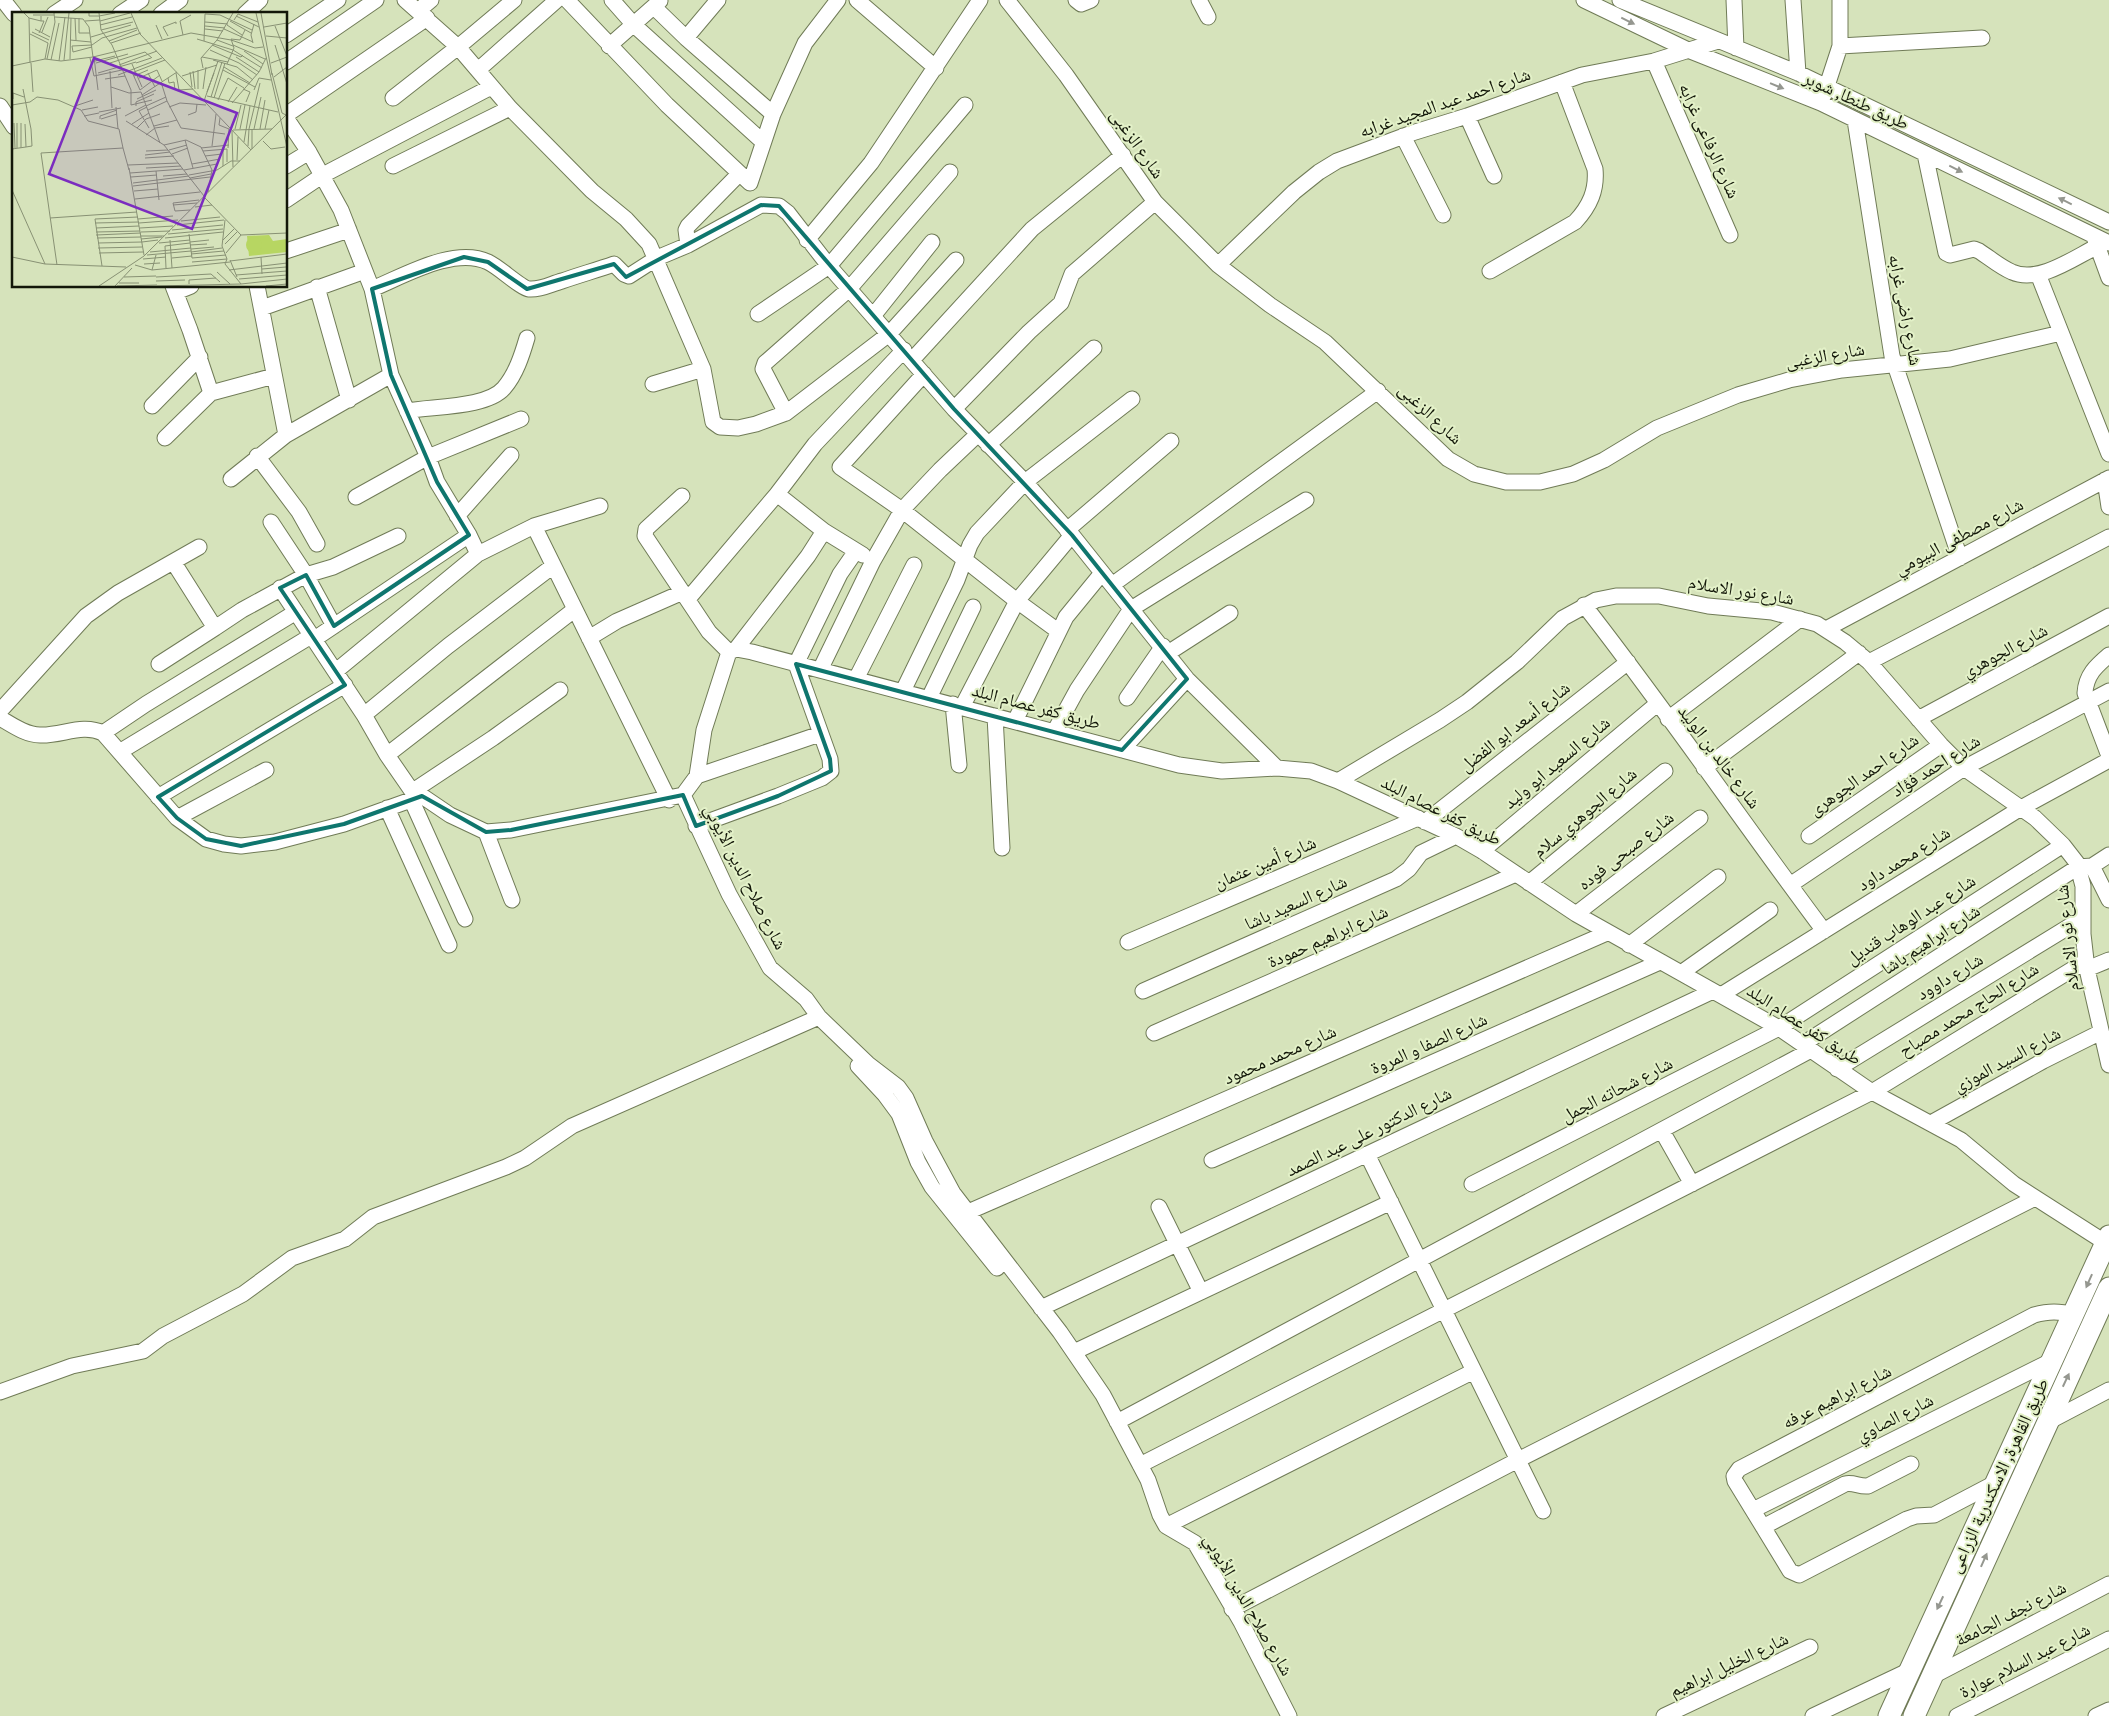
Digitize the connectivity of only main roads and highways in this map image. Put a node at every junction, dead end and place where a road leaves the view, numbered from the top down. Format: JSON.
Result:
{"nodes":[{"id":1,"x":2108,"y":1240,"type":"edge"},
{"id":2,"x":2109,"y":1288,"type":"edge"},
{"id":3,"x":1889,"y":1716,"type":"edge"},
{"id":4,"x":1914,"y":1716,"type":"edge"}],
"edges":[{"from":1,"to":3,"type":"highway","name":"طريق القاهرة, الاسكندرية الزراعى","one_way":true},
{"from":4,"to":2,"type":"highway","name":"طريق القاهرة, الاسكندرية الزراعى","one_way":true}]}
